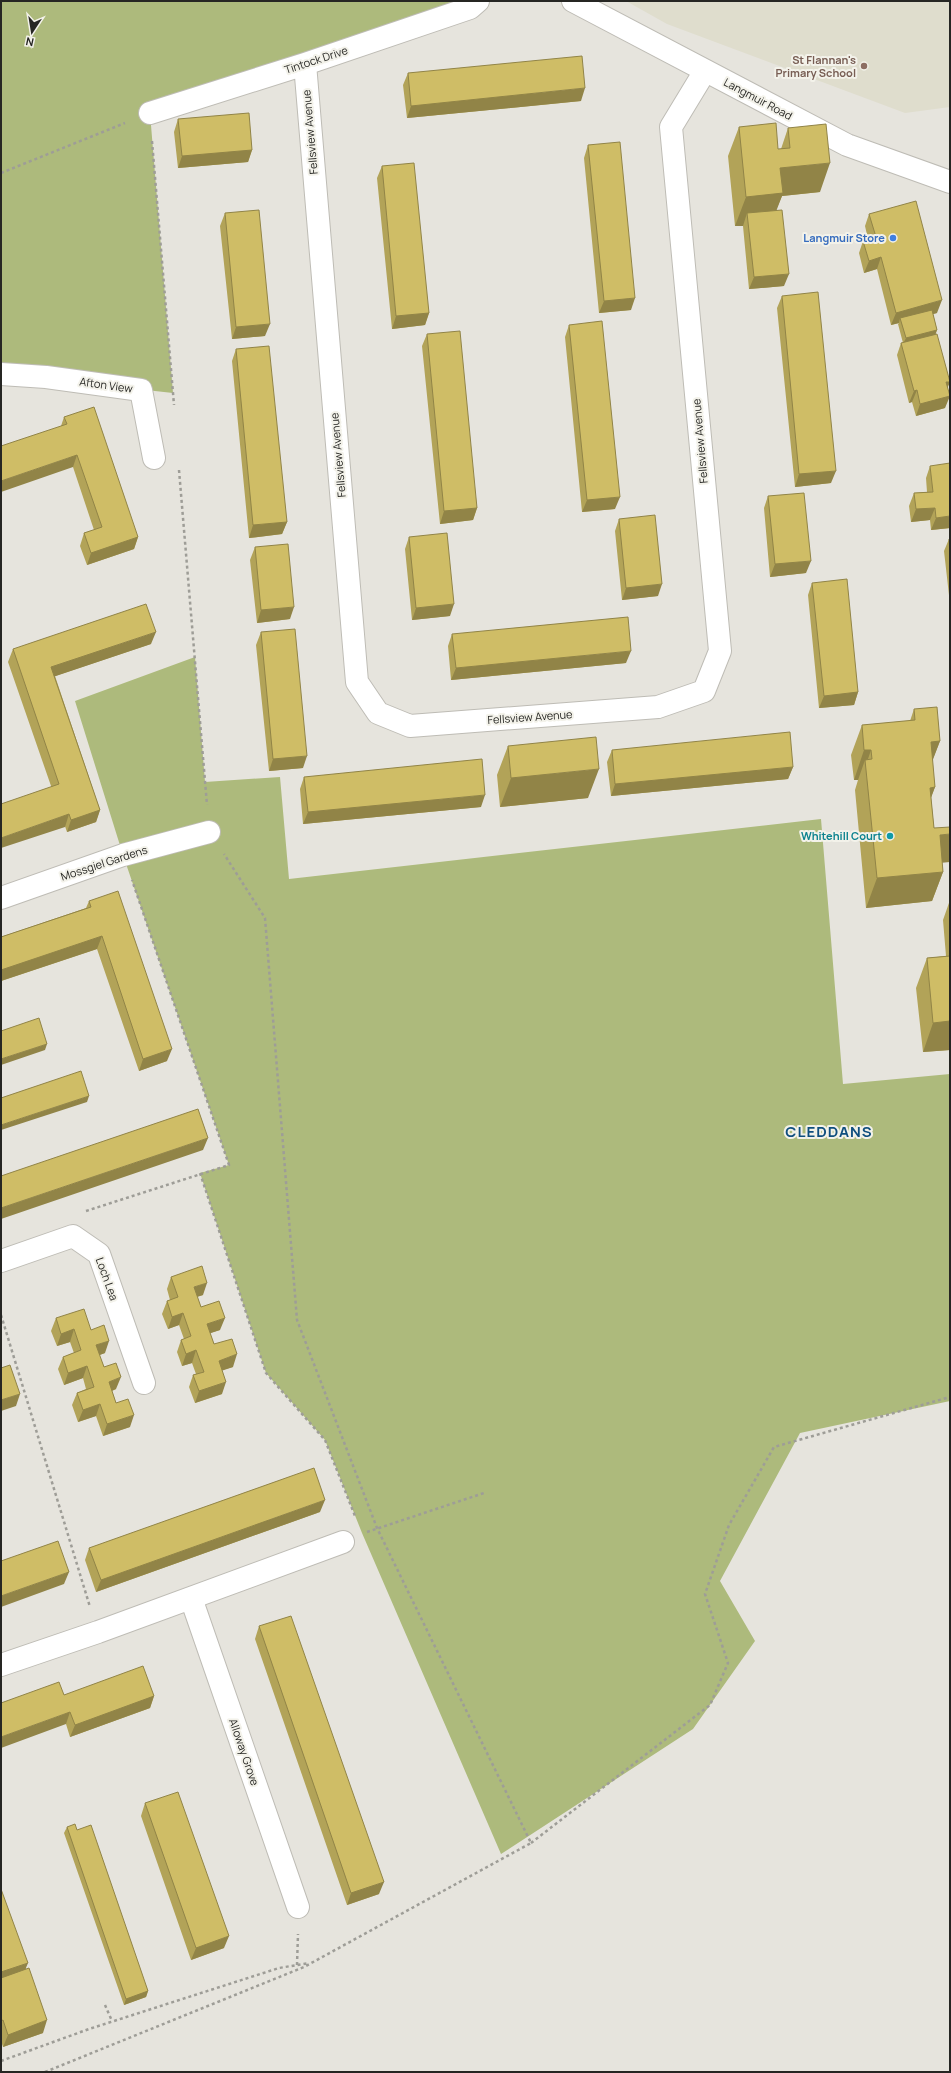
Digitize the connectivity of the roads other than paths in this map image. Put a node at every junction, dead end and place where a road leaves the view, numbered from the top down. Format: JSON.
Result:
{"nodes":[{"id":1,"x":478,"y":1,"type":"edge"},
{"id":2,"x":573,"y":1,"type":"edge"},
{"id":3,"x":305,"y":64,"type":"junction"},
{"id":4,"x":705,"y":71,"type":"junction"},
{"id":5,"x":150,"y":113,"type":"dead end"},
{"id":6,"x":950,"y":182,"type":"edge"},
{"id":7,"x":1,"y":374,"type":"edge"},
{"id":8,"x":154,"y":458,"type":"dead end"},
{"id":9,"x":209,"y":832,"type":"road end"},
{"id":10,"x":1,"y":898,"type":"edge"},
{"id":11,"x":1,"y":1261,"type":"edge"},
{"id":12,"x":144,"y":1383,"type":"dead end"},
{"id":13,"x":352,"y":1538,"type":"road end"},
{"id":14,"x":190,"y":1598,"type":"junction"},
{"id":15,"x":1,"y":1665,"type":"edge"},
{"id":16,"x":298,"y":1907,"type":"dead end"}],
"edges":[{"from":1,"to":3,"type":"street","name":"Tintock Drive"},
{"from":2,"to":4,"type":"street","name":"Langmuir Road"},
{"from":3,"to":4,"type":"street","name":"Fellsview Avenue"},
{"from":3,"to":5,"type":"street","name":"Tintock Drive"},
{"from":4,"to":6,"type":"street","name":"Langmuir Road"},
{"from":7,"to":8,"type":"street","name":"Afton View"},
{"from":9,"to":10,"type":"street","name":"Mossgiel Gardens"},
{"from":11,"to":12,"type":"street","name":"Loch Lea"},
{"from":13,"to":14,"type":"street"},
{"from":14,"to":15,"type":"street"},
{"from":14,"to":16,"type":"street","name":"Alloway Grove"}]}
